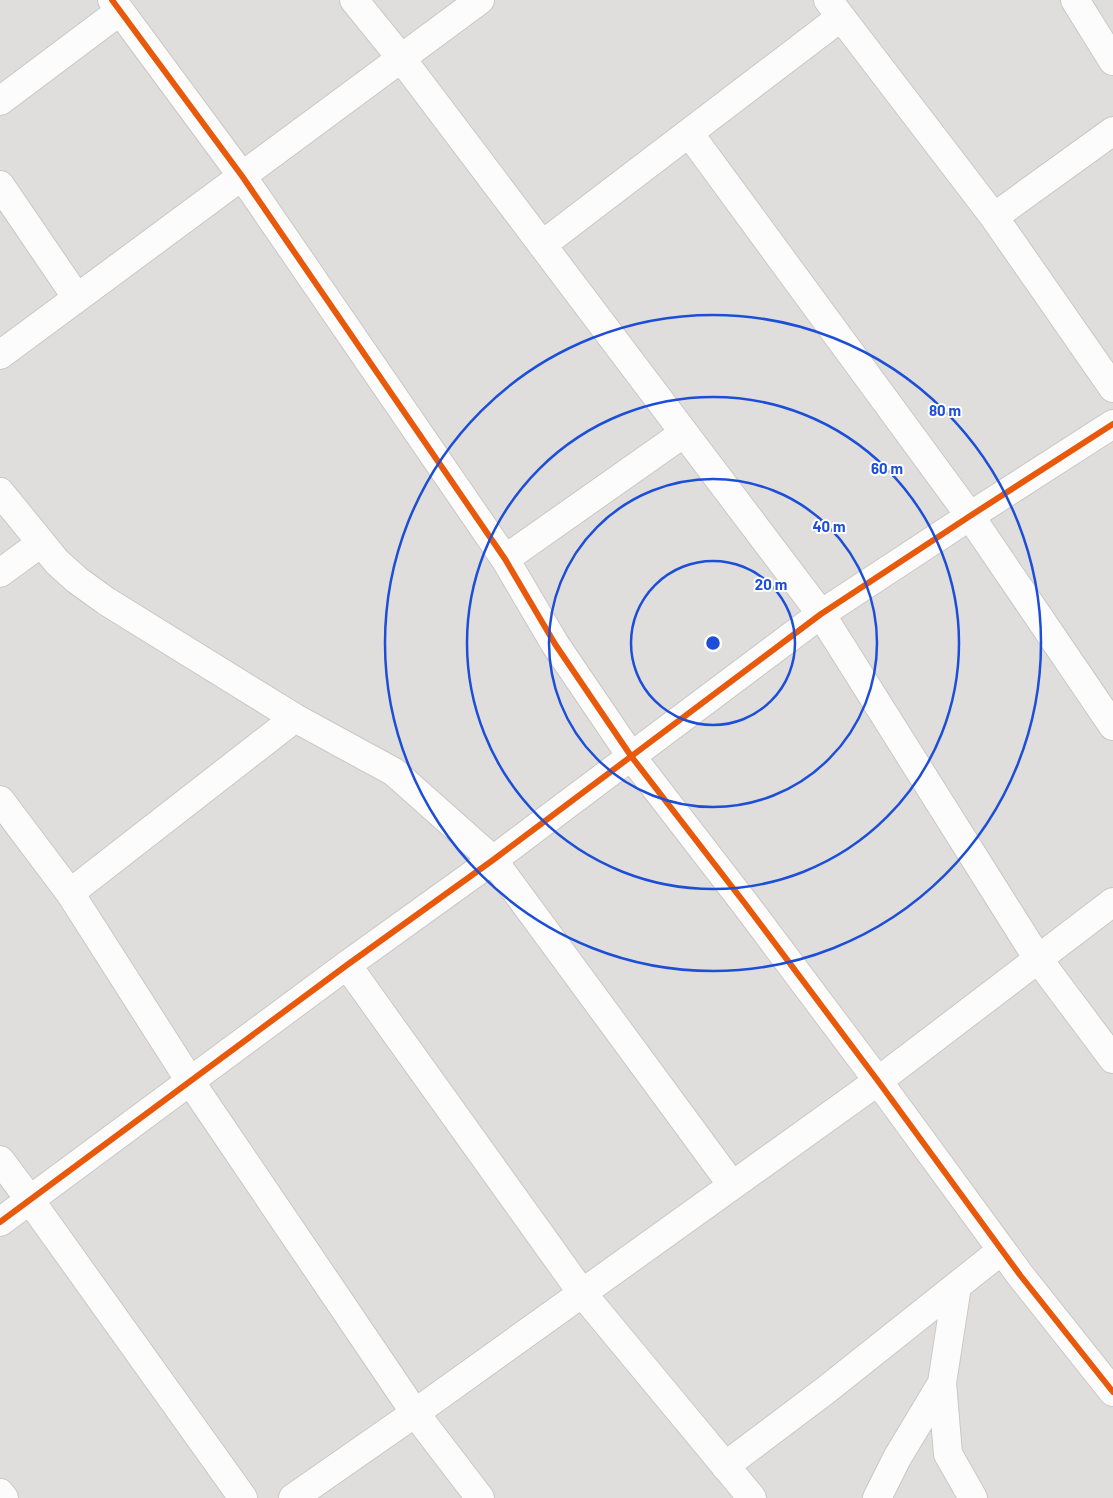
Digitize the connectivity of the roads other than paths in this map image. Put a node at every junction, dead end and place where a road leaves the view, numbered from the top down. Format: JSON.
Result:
{"nodes":[{"id":1,"x":354,"y":0,"type":"edge"},
{"id":2,"x":480,"y":0,"type":"edge"},
{"id":3,"x":1075,"y":0,"type":"edge"},
{"id":4,"x":116,"y":5,"type":"edge"},
{"id":5,"x":834,"y":8,"type":"edge"},
{"id":6,"x":401,"y":58,"type":"junction"},
{"id":7,"x":1113,"y":61,"type":"edge"},
{"id":8,"x":0,"y":101,"type":"edge"},
{"id":9,"x":1113,"y":131,"type":"edge"},
{"id":10,"x":689,"y":132,"type":"junction"},
{"id":11,"x":242,"y":176,"type":"junction"},
{"id":12,"x":0,"y":185,"type":"edge"},
{"id":13,"x":994,"y":217,"type":"junction"},
{"id":14,"x":542,"y":245,"type":"junction"},
{"id":15,"x":77,"y":298,"type":"junction"},
{"id":16,"x":0,"y":356,"type":"edge"},
{"id":17,"x":1113,"y":388,"type":"edge"},
{"id":18,"x":1113,"y":424,"type":"edge"},
{"id":19,"x":684,"y":432,"type":"junction"},
{"id":20,"x":0,"y":492,"type":"edge"},
{"id":21,"x":970,"y":516,"type":"junction"},
{"id":22,"x":42,"y":543,"type":"junction"},
{"id":23,"x":505,"y":559,"type":"junction"},
{"id":24,"x":0,"y":573,"type":"edge"},
{"id":25,"x":821,"y":614,"type":"junction"},
{"id":26,"x":295,"y":718,"type":"junction"},
{"id":27,"x":1113,"y":726,"type":"edge"},
{"id":28,"x":631,"y":756,"type":"junction"},
{"id":29,"x":0,"y":800,"type":"edge"},
{"id":30,"x":493,"y":860,"type":"junction"},
{"id":31,"x":70,"y":893,"type":"junction"},
{"id":32,"x":1113,"y":902,"type":"edge"},
{"id":33,"x":1038,"y":959,"type":"junction"},
{"id":34,"x":347,"y":965,"type":"junction"},
{"id":35,"x":1113,"y":1059,"type":"edge"},
{"id":36,"x":190,"y":1081,"type":"junction"},
{"id":37,"x":878,"y":1081,"type":"junction"},
{"id":38,"x":0,"y":1160,"type":"edge"},
{"id":39,"x":732,"y":1185,"type":"junction"},
{"id":40,"x":30,"y":1200,"type":"junction"},
{"id":41,"x":0,"y":1222,"type":"edge"},
{"id":42,"x":1002,"y":1250,"type":"junction"},
{"id":43,"x":957,"y":1286,"type":"junction"},
{"id":44,"x":582,"y":1293,"type":"junction"},
{"id":45,"x":942,"y":1383,"type":"junction"},
{"id":46,"x":1113,"y":1392,"type":"edge"},
{"id":47,"x":415,"y":1413,"type":"junction"},
{"id":48,"x":725,"y":1466,"type":"junction"},
{"id":49,"x":0,"y":1493,"type":"edge"},
{"id":50,"x":4,"y":1498,"type":"edge"},
{"id":51,"x":242,"y":1498,"type":"edge"},
{"id":52,"x":293,"y":1498,"type":"edge"},
{"id":53,"x":480,"y":1498,"type":"edge"},
{"id":54,"x":752,"y":1498,"type":"edge"},
{"id":55,"x":877,"y":1498,"type":"edge"},
{"id":56,"x":973,"y":1498,"type":"edge"}],
"edges":[{"from":1,"to":6,"type":"street"},
{"from":2,"to":6,"type":"street"},
{"from":3,"to":7,"type":"street"},
{"from":4,"to":8,"type":"street"},
{"from":4,"to":11,"type":"street"},
{"from":5,"to":10,"type":"street"},
{"from":5,"to":13,"type":"street"},
{"from":6,"to":11,"type":"street"},
{"from":6,"to":14,"type":"street"},
{"from":9,"to":13,"type":"street"},
{"from":10,"to":14,"type":"street"},
{"from":10,"to":21,"type":"street"},
{"from":11,"to":15,"type":"street"},
{"from":11,"to":23,"type":"street"},
{"from":12,"to":15,"type":"street"},
{"from":13,"to":17,"type":"street"},
{"from":14,"to":19,"type":"street"},
{"from":15,"to":16,"type":"street"},
{"from":18,"to":21,"type":"street"},
{"from":19,"to":23,"type":"street"},
{"from":19,"to":25,"type":"street"},
{"from":20,"to":22,"type":"street"},
{"from":21,"to":25,"type":"street"},
{"from":21,"to":27,"type":"street"},
{"from":22,"to":24,"type":"street"},
{"from":22,"to":26,"type":"street"},
{"from":23,"to":28,"type":"street"},
{"from":25,"to":28,"type":"street"},
{"from":25,"to":33,"type":"street"},
{"from":26,"to":30,"type":"street"},
{"from":26,"to":31,"type":"street"},
{"from":28,"to":30,"type":"street"},
{"from":28,"to":37,"type":"street"},
{"from":29,"to":31,"type":"street"},
{"from":30,"to":34,"type":"street"},
{"from":30,"to":39,"type":"street"},
{"from":31,"to":36,"type":"street"},
{"from":32,"to":33,"type":"street"},
{"from":33,"to":35,"type":"street"},
{"from":33,"to":37,"type":"street"},
{"from":34,"to":36,"type":"street"},
{"from":34,"to":44,"type":"street"},
{"from":36,"to":40,"type":"street"},
{"from":36,"to":47,"type":"street"},
{"from":37,"to":39,"type":"street"},
{"from":37,"to":42,"type":"street"},
{"from":38,"to":40,"type":"street"},
{"from":39,"to":44,"type":"street"},
{"from":40,"to":41,"type":"street"},
{"from":40,"to":51,"type":"street"},
{"from":42,"to":43,"type":"street"},
{"from":42,"to":46,"type":"street"},
{"from":43,"to":45,"type":"street"},
{"from":43,"to":48,"type":"street"},
{"from":44,"to":47,"type":"street"},
{"from":44,"to":48,"type":"street"},
{"from":45,"to":55,"type":"street"},
{"from":45,"to":56,"type":"street"},
{"from":47,"to":52,"type":"street"},
{"from":47,"to":53,"type":"street"},
{"from":48,"to":54,"type":"street"},
{"from":49,"to":50,"type":"street"}]}
